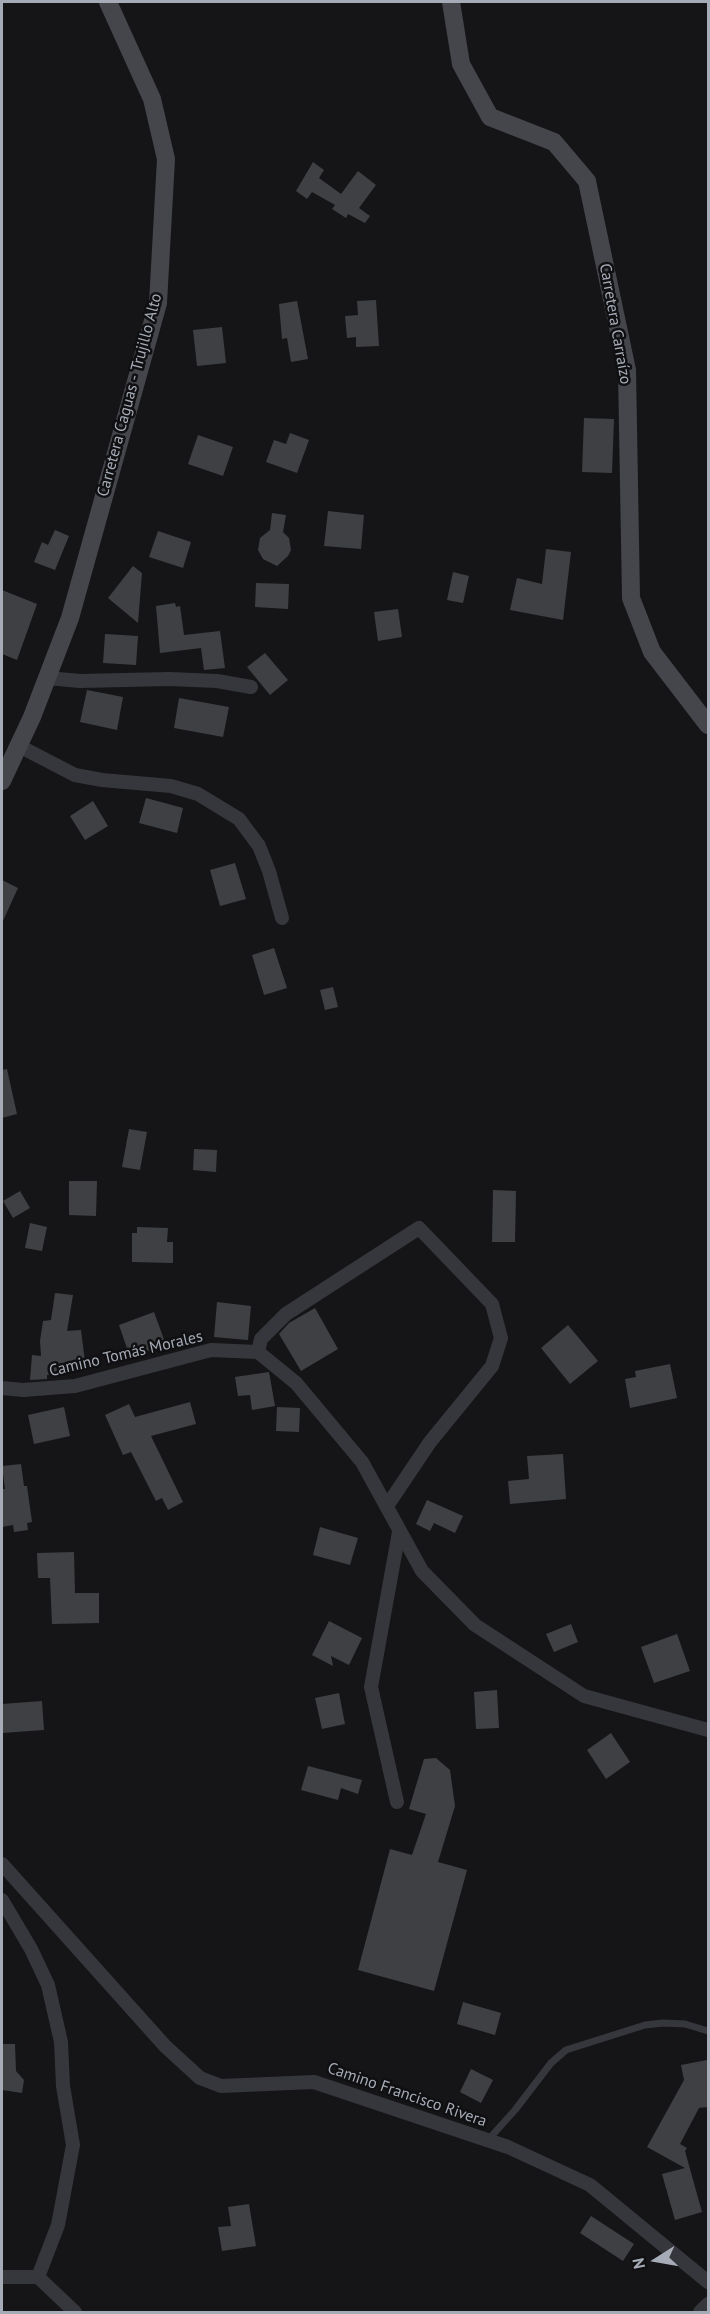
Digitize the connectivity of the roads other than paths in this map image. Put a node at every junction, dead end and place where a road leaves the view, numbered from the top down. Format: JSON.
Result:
{"nodes":[{"id":1,"x":108,"y":2,"type":"edge"},
{"id":2,"x":452,"y":2,"type":"edge"},
{"id":3,"x":47,"y":678,"type":"junction"},
{"id":4,"x":251,"y":687,"type":"dead end"},
{"id":5,"x":708,"y":725,"type":"edge"},
{"id":6,"x":19,"y":746,"type":"junction"},
{"id":7,"x":2,"y":781,"type":"edge"},
{"id":8,"x":282,"y":918,"type":"dead end"},
{"id":9,"x":258,"y":1352,"type":"junction"},
{"id":10,"x":2,"y":1388,"type":"edge"},
{"id":11,"x":387,"y":1506,"type":"junction"},
{"id":12,"x":399,"y":1532,"type":"junction"},
{"id":13,"x":708,"y":1730,"type":"edge"},
{"id":14,"x":397,"y":1802,"type":"dead end"},
{"id":15,"x":2,"y":1864,"type":"edge"},
{"id":16,"x":2,"y":1900,"type":"edge"},
{"id":17,"x":708,"y":2031,"type":"edge"},
{"id":18,"x":488,"y":2140,"type":"junction"},
{"id":19,"x":2,"y":2277,"type":"edge"},
{"id":20,"x":38,"y":2277,"type":"junction"},
{"id":21,"x":708,"y":2282,"type":"edge"},
{"id":22,"x":708,"y":2304,"type":"edge"},
{"id":23,"x":75,"y":2313,"type":"edge"},
{"id":24,"x":700,"y":2313,"type":"edge"}],
"edges":[{"from":1,"to":3,"type":"street","name":"Carretera Caguas - Trujillo Alto"},
{"from":2,"to":5,"type":"street","name":"Carretera Carraízo"},
{"from":3,"to":4,"type":"street"},
{"from":3,"to":6,"type":"street","name":"Carretera Caguas - Trujillo Alto"},
{"from":6,"to":7,"type":"street","name":"Carretera Caguas - Trujillo Alto"},
{"from":6,"to":8,"type":"street"},
{"from":9,"to":10,"type":"street","name":"Camino Tomás Morales"},
{"from":9,"to":11,"type":"street"},
{"from":9,"to":11,"type":"street"},
{"from":11,"to":12,"type":"street"},
{"from":12,"to":13,"type":"street"},
{"from":12,"to":14,"type":"street"},
{"from":15,"to":18,"type":"street","name":"Camino Francisco Rivera"},
{"from":16,"to":20,"type":"street"},
{"from":17,"to":18,"type":"lane"},
{"from":18,"to":21,"type":"street","name":"Camino Francisco Rivera"},
{"from":19,"to":20,"type":"street"},
{"from":20,"to":23,"type":"street"},
{"from":22,"to":24,"type":"street"}]}
